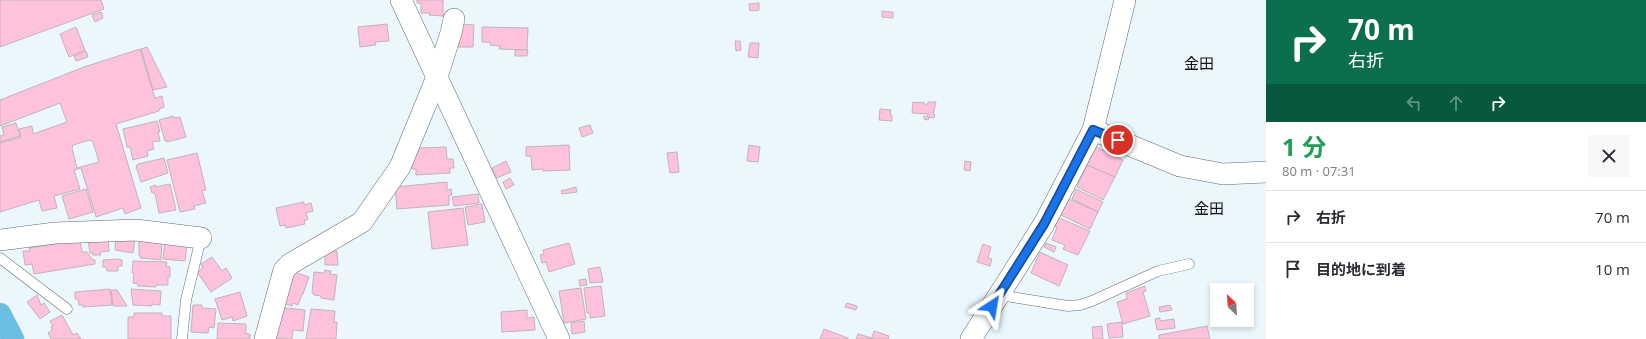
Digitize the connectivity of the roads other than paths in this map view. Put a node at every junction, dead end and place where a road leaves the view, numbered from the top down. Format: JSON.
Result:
{"nodes":[{"id":1,"x":401,"y":0,"type":"edge"},
{"id":2,"x":1125,"y":0,"type":"edge"},
{"id":3,"x":454,"y":19,"type":"dead end"},
{"id":4,"x":437,"y":77,"type":"junction"},
{"id":5,"x":1093,"y":130,"type":"junction"},
{"id":6,"x":1266,"y":172,"type":"edge"},
{"id":7,"x":201,"y":238,"type":"joint"},
{"id":8,"x":0,"y":240,"type":"edge"},
{"id":9,"x":0,"y":258,"type":"edge"},
{"id":10,"x":1189,"y":264,"type":"dead end"},
{"id":11,"x":999,"y":295,"type":"junction"},
{"id":12,"x":67,"y":309,"type":"dead end"},
{"id":13,"x":0,"y":314,"type":"edge"},
{"id":14,"x":13,"y":339,"type":"edge"},
{"id":15,"x":182,"y":339,"type":"edge"},
{"id":16,"x":264,"y":339,"type":"edge"},
{"id":17,"x":559,"y":339,"type":"edge"},
{"id":18,"x":971,"y":339,"type":"edge"}],
"edges":[{"from":1,"to":4,"type":"street"},
{"from":2,"to":5,"type":"street"},
{"from":3,"to":4,"type":"street"},
{"from":4,"to":16,"type":"street"},
{"from":4,"to":17,"type":"street"},
{"from":5,"to":6,"type":"street"},
{"from":5,"to":11,"type":"street"},
{"from":7,"to":8,"type":"street"},
{"from":7,"to":15,"type":"lane"},
{"from":9,"to":12,"type":"lane"},
{"from":10,"to":11,"type":"lane"},
{"from":11,"to":18,"type":"street"},
{"from":13,"to":14,"type":"highway"}]}
